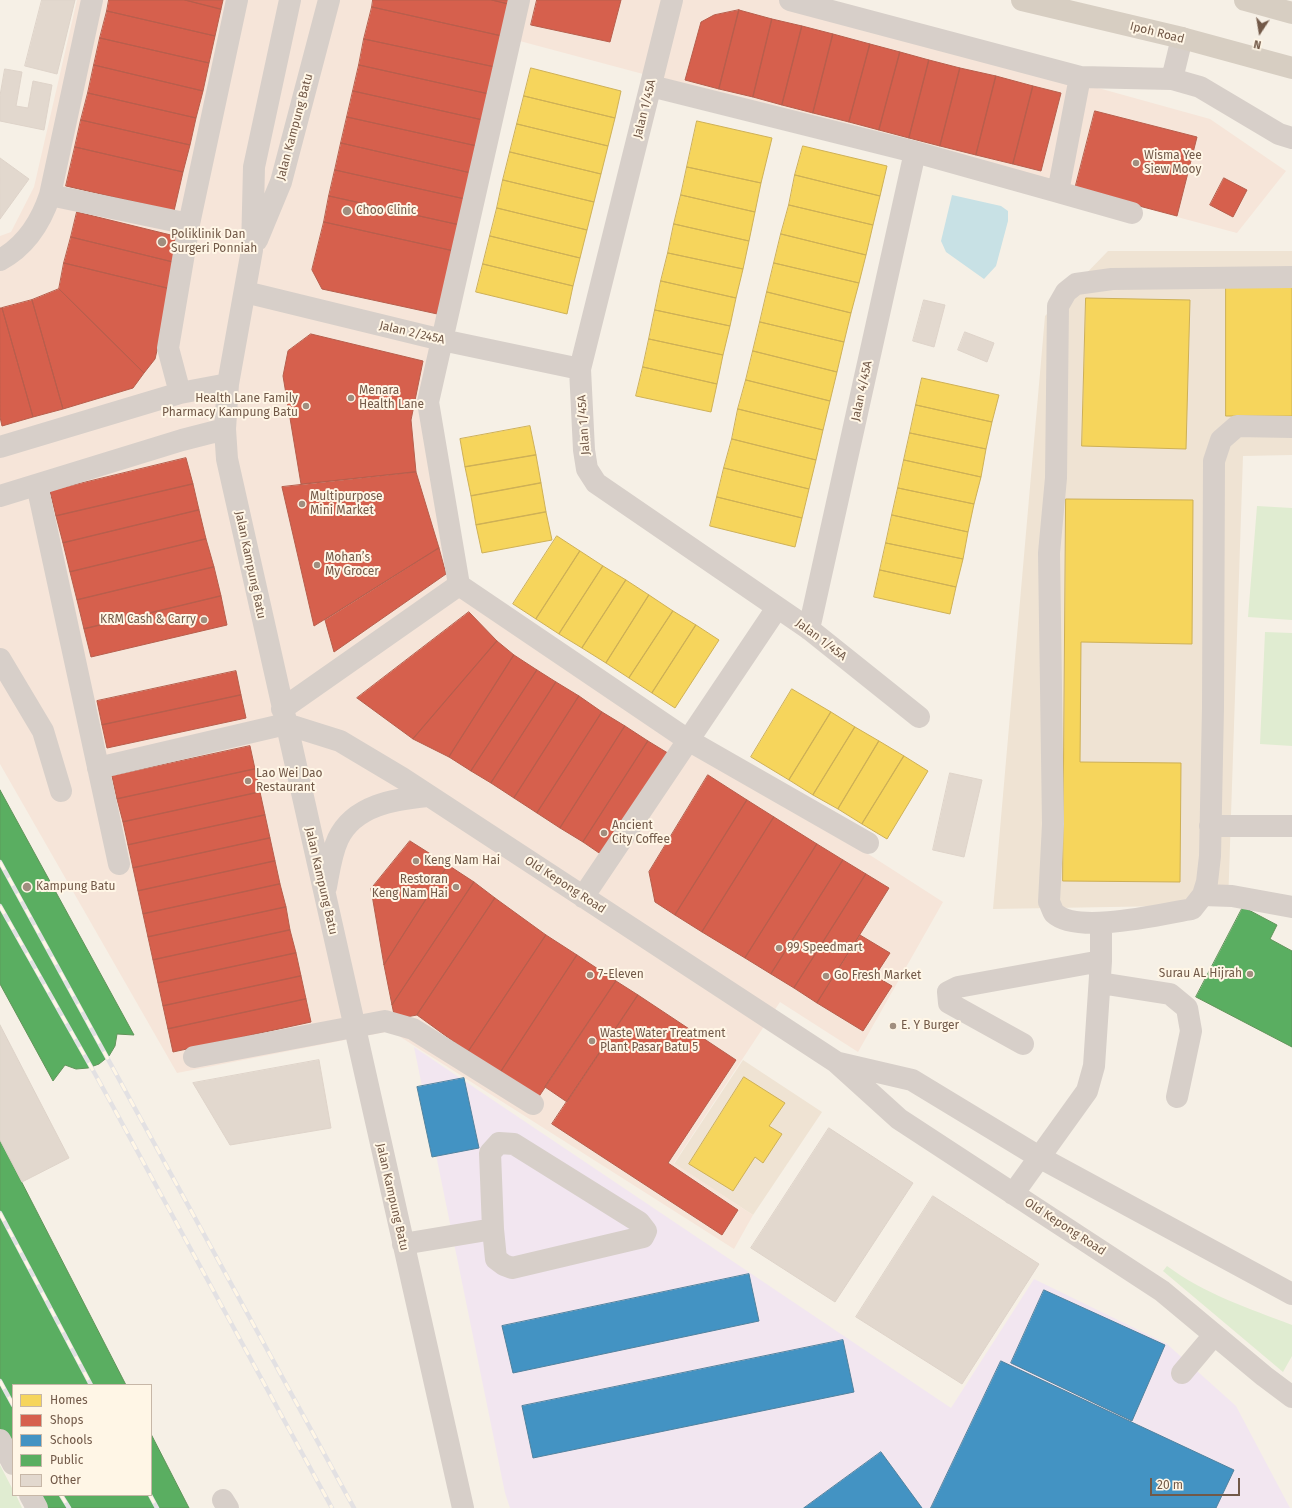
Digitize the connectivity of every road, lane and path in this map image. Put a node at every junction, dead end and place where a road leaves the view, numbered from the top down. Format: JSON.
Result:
{"nodes":[{"id":1,"x":92,"y":0,"type":"edge"},
{"id":2,"x":237,"y":0,"type":"edge"},
{"id":3,"x":290,"y":0,"type":"edge"},
{"id":4,"x":329,"y":0,"type":"edge"},
{"id":5,"x":519,"y":0,"type":"edge"},
{"id":6,"x":672,"y":0,"type":"edge"},
{"id":7,"x":790,"y":0,"type":"edge"},
{"id":8,"x":1022,"y":0,"type":"edge"},
{"id":9,"x":1245,"y":0,"type":"edge"},
{"id":10,"x":1292,"y":13,"type":"edge"},
{"id":11,"x":1182,"y":38,"type":"junction"},
{"id":12,"x":1292,"y":68,"type":"edge"},
{"id":13,"x":1080,"y":77,"type":"junction"},
{"id":14,"x":1172,"y":79,"type":"junction"},
{"id":15,"x":651,"y":86,"type":"junction"},
{"id":16,"x":1292,"y":138,"type":"edge"},
{"id":17,"x":915,"y":152,"type":"junction"},
{"id":18,"x":1058,"y":192,"type":"junction"},
{"id":19,"x":50,"y":195,"type":"junction"},
{"id":20,"x":1132,"y":213,"type":"dead end"},
{"id":21,"x":189,"y":224,"type":"junction"},
{"id":22,"x":252,"y":250,"type":"junction"},
{"id":23,"x":0,"y":260,"type":"edge"},
{"id":24,"x":1292,"y":277,"type":"edge"},
{"id":25,"x":244,"y":292,"type":"junction"},
{"id":26,"x":442,"y":340,"type":"junction"},
{"id":27,"x":580,"y":369,"type":"junction"},
{"id":28,"x":228,"y":384,"type":"junction"},
{"id":29,"x":180,"y":393,"type":"junction"},
{"id":30,"x":1292,"y":427,"type":"edge"},
{"id":31,"x":225,"y":430,"type":"junction"},
{"id":32,"x":0,"y":447,"type":"edge"},
{"id":33,"x":38,"y":485,"type":"junction"},
{"id":34,"x":0,"y":496,"type":"edge"},
{"id":35,"x":459,"y":585,"type":"junction"},
{"id":36,"x":777,"y":608,"type":"junction"},
{"id":37,"x":809,"y":629,"type":"junction"},
{"id":38,"x":0,"y":659,"type":"edge"},
{"id":39,"x":284,"y":716,"type":"junction"},
{"id":40,"x":919,"y":717,"type":"dead end"},
{"id":41,"x":688,"y":740,"type":"junction"},
{"id":42,"x":98,"y":768,"type":"junction"},
{"id":43,"x":61,"y":791,"type":"dead end"},
{"id":44,"x":428,"y":796,"type":"junction"},
{"id":45,"x":1210,"y":826,"type":"junction"},
{"id":46,"x":1292,"y":826,"type":"edge"},
{"id":47,"x":868,"y":843,"type":"dead end"},
{"id":48,"x":119,"y":864,"type":"dead end"},
{"id":49,"x":1202,"y":895,"type":"junction"},
{"id":50,"x":325,"y":897,"type":"junction"},
{"id":51,"x":583,"y":897,"type":"junction"},
{"id":52,"x":1292,"y":907,"type":"edge"},
{"id":53,"x":1101,"y":924,"type":"junction"},
{"id":54,"x":1100,"y":972,"type":"junction"},
{"id":55,"x":354,"y":1028,"type":"junction"},
{"id":56,"x":1023,"y":1044,"type":"dead end"},
{"id":57,"x":194,"y":1057,"type":"dead end"},
{"id":58,"x":836,"y":1062,"type":"junction"},
{"id":59,"x":1177,"y":1097,"type":"dead end"},
{"id":60,"x":533,"y":1104,"type":"dead end"},
{"id":61,"x":1039,"y":1157,"type":"junction"},
{"id":62,"x":1013,"y":1194,"type":"junction"},
{"id":63,"x":493,"y":1229,"type":"junction"},
{"id":64,"x":403,"y":1244,"type":"junction"},
{"id":65,"x":1292,"y":1294,"type":"edge"},
{"id":66,"x":1214,"y":1335,"type":"junction"},
{"id":67,"x":1182,"y":1373,"type":"dead end"},
{"id":68,"x":1292,"y":1397,"type":"edge"},
{"id":69,"x":0,"y":1440,"type":"edge"},
{"id":70,"x":12,"y":1462,"type":"edge"},
{"id":71,"x":31,"y":1496,"type":"edge"},
{"id":72,"x":37,"y":1508,"type":"edge"},
{"id":73,"x":463,"y":1508,"type":"edge"}],
"edges":[{"from":1,"to":19,"type":"street"},
{"from":2,"to":21,"type":"street"},
{"from":3,"to":22,"type":"street","name":"Jalan Kampung Batu"},
{"from":4,"to":22,"type":"street","name":"Jalan Kampung Batu"},
{"from":5,"to":26,"type":"street"},
{"from":6,"to":15,"type":"street","name":"Jalan 1/45A"},
{"from":7,"to":13,"type":"street"},
{"from":8,"to":11,"type":"main road","name":"Ipoh Road"},
{"from":9,"to":10,"type":"main road"},
{"from":11,"to":12,"type":"main road","name":"Ipoh Road"},
{"from":11,"to":14,"type":"street"},
{"from":13,"to":14,"type":"street"},
{"from":13,"to":18,"type":"street"},
{"from":14,"to":16,"type":"street"},
{"from":15,"to":17,"type":"street"},
{"from":15,"to":27,"type":"street","name":"Jalan 1/45A"},
{"from":17,"to":18,"type":"street"},
{"from":17,"to":37,"type":"street","name":"Jalan 4/45A"},
{"from":18,"to":20,"type":"street"},
{"from":19,"to":21,"type":"street"},
{"from":19,"to":23,"type":"street"},
{"from":21,"to":29,"type":"street"},
{"from":22,"to":25,"type":"street","name":"Jalan Kampung Batu"},
{"from":24,"to":53,"type":"street"},
{"from":25,"to":26,"type":"street","name":"Jalan 2/245A"},
{"from":25,"to":28,"type":"street","name":"Jalan Kampung Batu"},
{"from":26,"to":27,"type":"street","name":"Jalan 2/245A"},
{"from":26,"to":35,"type":"street"},
{"from":27,"to":36,"type":"street","name":"Jalan 1/45A"},
{"from":28,"to":29,"type":"street"},
{"from":28,"to":31,"type":"street","name":"Jalan Kampung Batu"},
{"from":29,"to":32,"type":"street"},
{"from":30,"to":45,"type":"street"},
{"from":31,"to":33,"type":"street"},
{"from":31,"to":39,"type":"street","name":"Jalan Kampung Batu"},
{"from":33,"to":34,"type":"street"},
{"from":33,"to":42,"type":"street"},
{"from":35,"to":39,"type":"street"},
{"from":35,"to":41,"type":"street"},
{"from":36,"to":37,"type":"street","name":"Jalan 1/45A"},
{"from":36,"to":41,"type":"street"},
{"from":37,"to":40,"type":"street","name":"Jalan 1/45A"},
{"from":38,"to":43,"type":"street"},
{"from":39,"to":42,"type":"street"},
{"from":39,"to":44,"type":"street","name":"Old Kepong Road"},
{"from":39,"to":50,"type":"street","name":"Jalan Kampung Batu"},
{"from":41,"to":47,"type":"street"},
{"from":41,"to":51,"type":"street"},
{"from":42,"to":48,"type":"street"},
{"from":44,"to":50,"type":"street"},
{"from":44,"to":51,"type":"street","name":"Old Kepong Road"},
{"from":45,"to":46,"type":"street"},
{"from":45,"to":49,"type":"street"},
{"from":49,"to":52,"type":"street"},
{"from":49,"to":53,"type":"street"},
{"from":50,"to":55,"type":"street","name":"Jalan Kampung Batu"},
{"from":51,"to":58,"type":"street","name":"Old Kepong Road"},
{"from":53,"to":54,"type":"street"},
{"from":54,"to":56,"type":"street"},
{"from":54,"to":59,"type":"street"},
{"from":54,"to":61,"type":"street"},
{"from":55,"to":57,"type":"street"},
{"from":55,"to":60,"type":"street"},
{"from":55,"to":64,"type":"street","name":"Jalan Kampung Batu"},
{"from":58,"to":61,"type":"street","name":"Old Kepong Road"},
{"from":58,"to":62,"type":"street","name":"Old Kepong Road"},
{"from":61,"to":62,"type":"street"},
{"from":61,"to":65,"type":"street","name":"Old Kepong Road"},
{"from":62,"to":66,"type":"street","name":"Old Kepong Road"},
{"from":63,"to":63,"type":"street"},
{"from":63,"to":64,"type":"street"},
{"from":64,"to":73,"type":"street","name":"Jalan Kampung Batu"},
{"from":66,"to":67,"type":"street"},
{"from":66,"to":68,"type":"street","name":"Old Kepong Road"},
{"from":69,"to":70,"type":"street"},
{"from":71,"to":72,"type":"street"}]}
